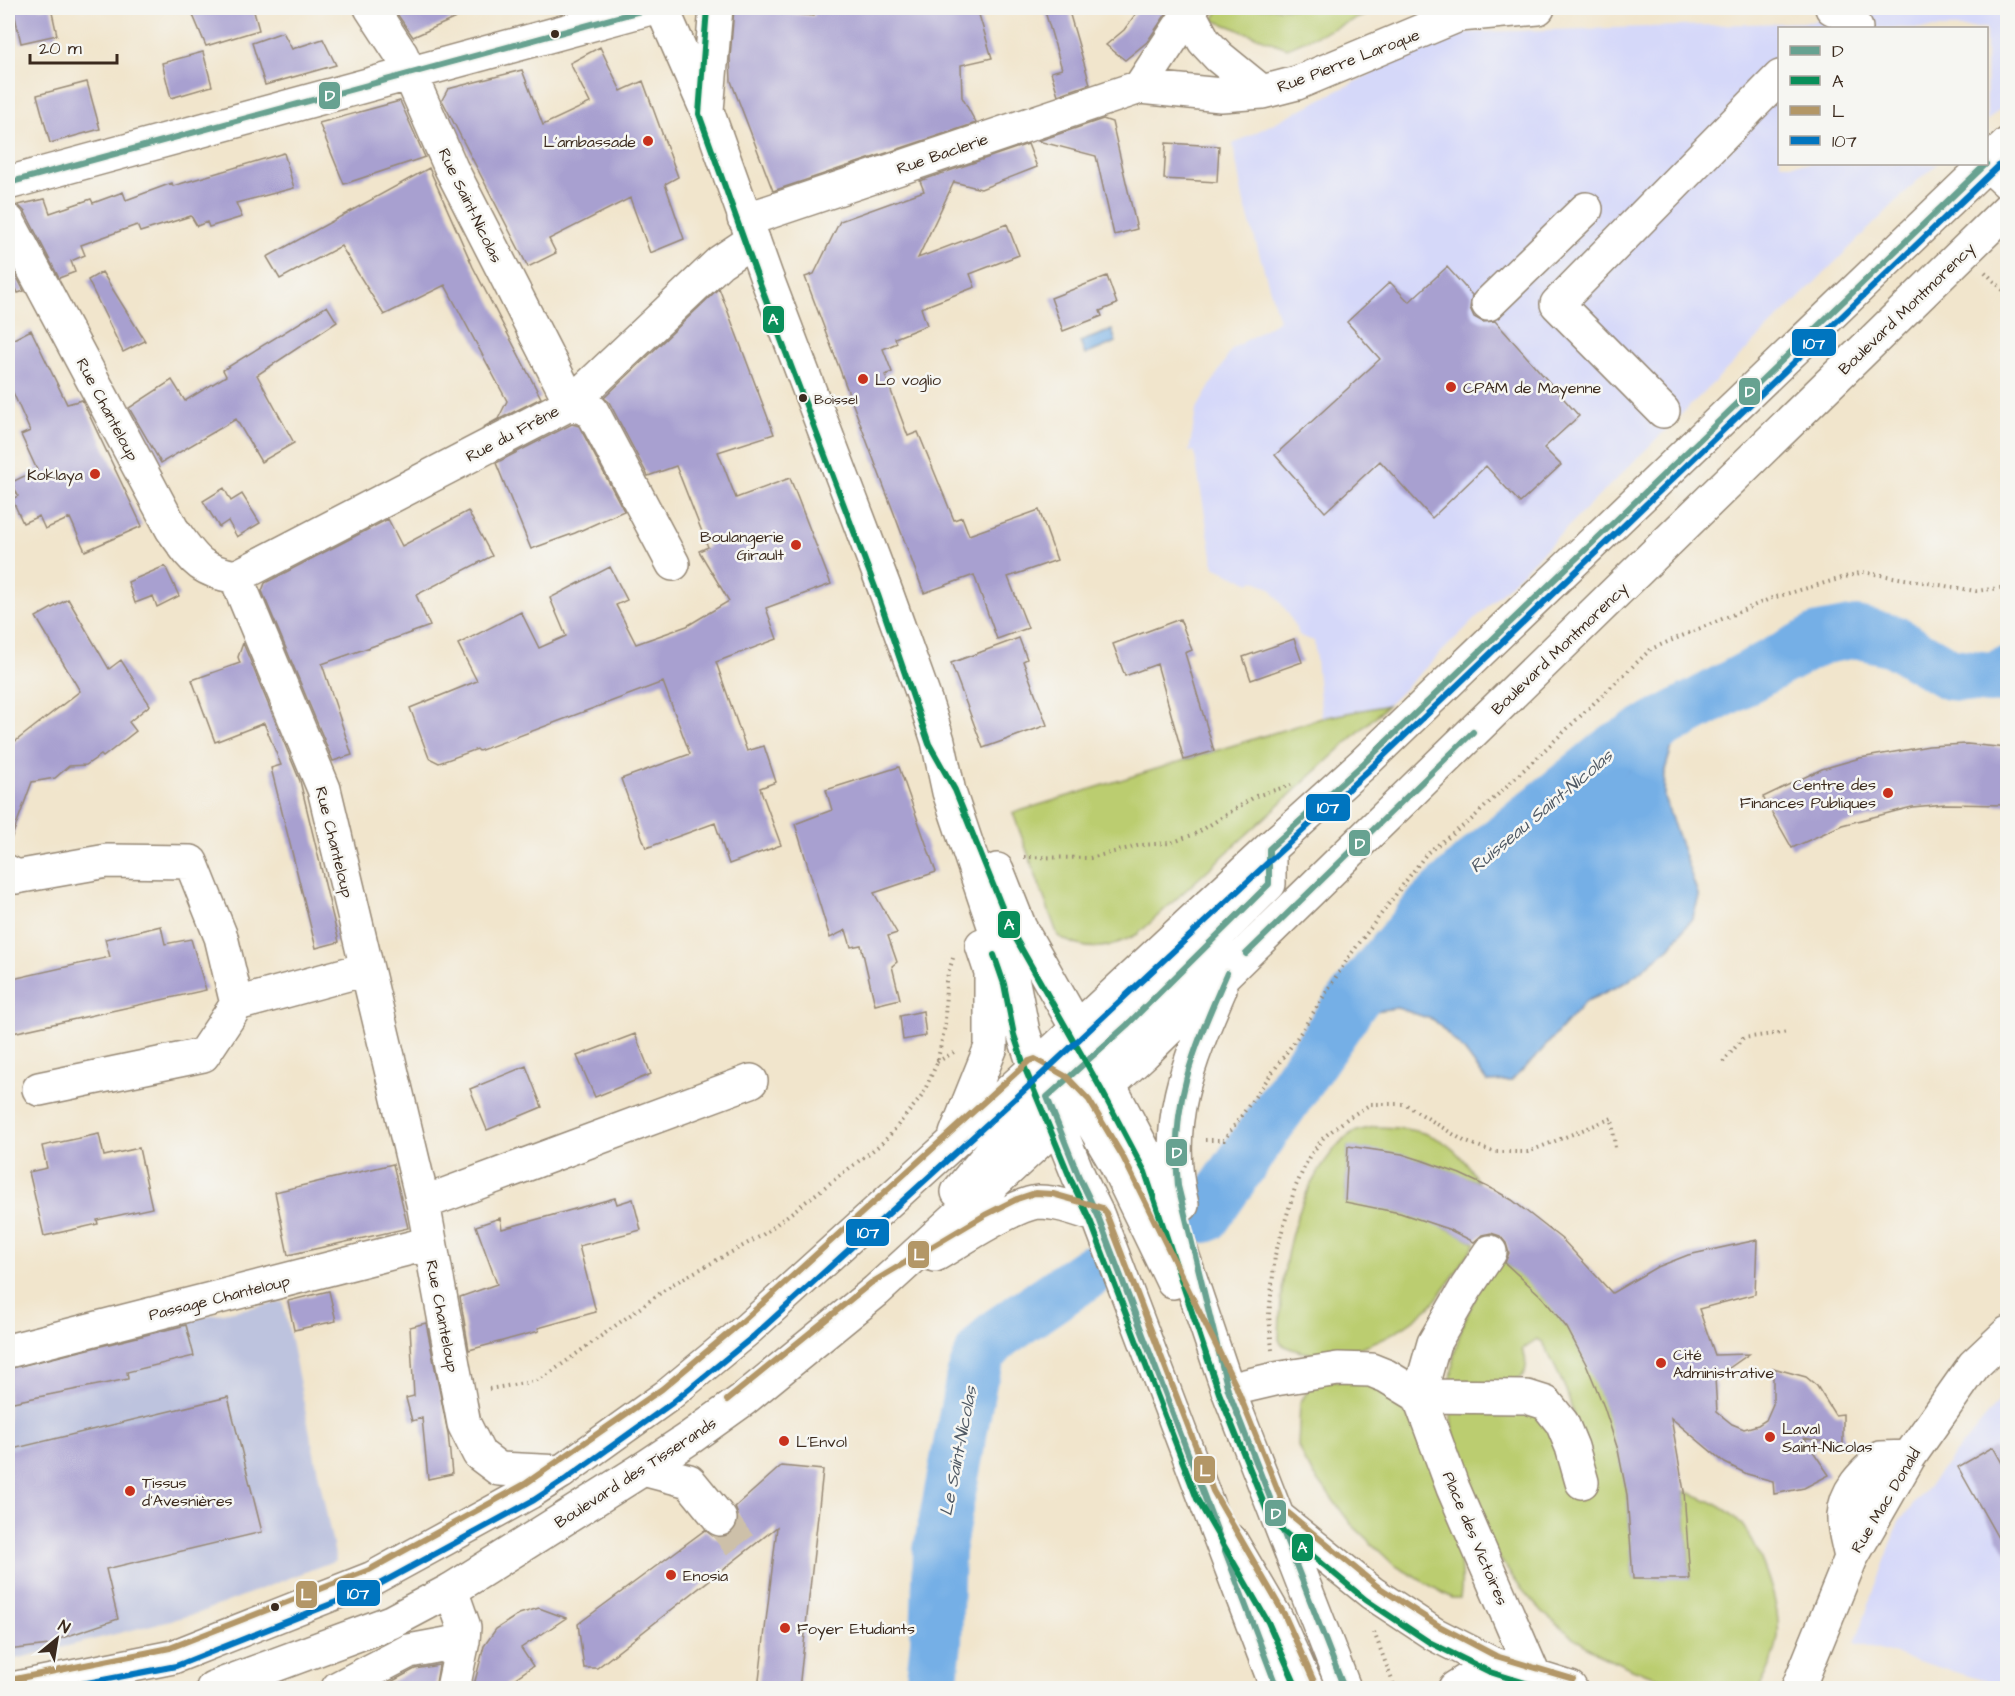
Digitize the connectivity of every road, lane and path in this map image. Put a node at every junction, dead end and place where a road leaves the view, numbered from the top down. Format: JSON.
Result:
{"nodes":[{"id":1,"x":371,"y":8,"type":"edge"},
{"id":2,"x":651,"y":8,"type":"edge"},
{"id":3,"x":662,"y":8,"type":"edge"},
{"id":4,"x":716,"y":8,"type":"edge"},
{"id":5,"x":1538,"y":8,"type":"edge"},
{"id":6,"x":1458,"y":11,"type":"edge"},
{"id":7,"x":1195,"y":20,"type":"edge"},
{"id":8,"x":408,"y":73,"type":"junction"},
{"id":9,"x":1778,"y":78,"type":"edge"},
{"id":10,"x":1140,"y":87,"type":"junction"},
{"id":11,"x":1179,"y":91,"type":"junction"},
{"id":12,"x":1262,"y":92,"type":"junction"},
{"id":13,"x":707,"y":111,"type":"junction"},
{"id":14,"x":2007,"y":144,"type":"edge"},
{"id":15,"x":1988,"y":162,"type":"edge"},
{"id":16,"x":1988,"y":164,"type":"edge"},
{"id":17,"x":1985,"y":165,"type":"edge"},
{"id":18,"x":8,"y":183,"type":"edge"},
{"id":19,"x":2007,"y":183,"type":"edge"},
{"id":20,"x":2007,"y":209,"type":"edge"},
{"id":21,"x":8,"y":221,"type":"edge"},
{"id":22,"x":749,"y":229,"type":"junction"},
{"id":23,"x":1618,"y":241,"type":"junction"},
{"id":24,"x":1488,"y":304,"type":"dead end"},
{"id":25,"x":571,"y":403,"type":"junction"},
{"id":26,"x":1663,"y":411,"type":"dead end"},
{"id":27,"x":673,"y":564,"type":"dead end"},
{"id":28,"x":236,"y":577,"type":"junction"},
{"id":29,"x":2007,"y":587,"type":"edge"},
{"id":30,"x":938,"y":741,"type":"junction"},
{"id":31,"x":1300,"y":782,"type":"dead end"},
{"id":32,"x":1269,"y":849,"type":"junction"},
{"id":33,"x":992,"y":857,"type":"junction"},
{"id":34,"x":8,"y":872,"type":"edge"},
{"id":35,"x":980,"y":940,"type":"junction"},
{"id":36,"x":366,"y":969,"type":"junction"},
{"id":37,"x":1227,"y":973,"type":"junction"},
{"id":38,"x":237,"y":1005,"type":"junction"},
{"id":39,"x":1077,"y":1028,"type":"junction"},
{"id":40,"x":1789,"y":1032,"type":"dead end"},
{"id":41,"x":1094,"y":1056,"type":"junction"},
{"id":42,"x":1723,"y":1062,"type":"dead end"},
{"id":43,"x":752,"y":1081,"type":"dead end"},
{"id":44,"x":1109,"y":1085,"type":"junction"},
{"id":45,"x":39,"y":1089,"type":"dead end"},
{"id":46,"x":1057,"y":1096,"type":"junction"},
{"id":47,"x":1176,"y":1140,"type":"junction"},
{"id":48,"x":953,"y":1142,"type":"junction"},
{"id":49,"x":1615,"y":1148,"type":"dead end"},
{"id":50,"x":423,"y":1203,"type":"junction"},
{"id":51,"x":1098,"y":1216,"type":"junction"},
{"id":52,"x":430,"y":1243,"type":"junction"},
{"id":53,"x":1491,"y":1252,"type":"dead end"},
{"id":54,"x":876,"y":1291,"type":"junction"},
{"id":55,"x":2007,"y":1333,"type":"edge"},
{"id":56,"x":8,"y":1351,"type":"edge"},
{"id":57,"x":1275,"y":1379,"type":"junction"},
{"id":58,"x":1228,"y":1390,"type":"junction"},
{"id":59,"x":1419,"y":1396,"type":"junction"},
{"id":60,"x":461,"y":1409,"type":"junction"},
{"id":61,"x":643,"y":1469,"type":"junction"},
{"id":62,"x":561,"y":1472,"type":"junction"},
{"id":63,"x":1582,"y":1482,"type":"dead end"},
{"id":64,"x":1205,"y":1495,"type":"junction"},
{"id":65,"x":1279,"y":1518,"type":"junction"},
{"id":66,"x":720,"y":1519,"type":"tunnel mouth"},
{"id":67,"x":451,"y":1590,"type":"junction"},
{"id":68,"x":1372,"y":1627,"type":"dead end"},
{"id":69,"x":463,"y":1641,"type":"junction"},
{"id":70,"x":1493,"y":1664,"type":"junction"},
{"id":71,"x":1534,"y":1678,"type":"junction"},
{"id":72,"x":16,"y":1689,"type":"edge"},
{"id":73,"x":213,"y":1689,"type":"edge"},
{"id":74,"x":338,"y":1689,"type":"edge"},
{"id":75,"x":453,"y":1689,"type":"edge"},
{"id":76,"x":1277,"y":1689,"type":"edge"},
{"id":77,"x":1306,"y":1689,"type":"edge"},
{"id":78,"x":1344,"y":1689,"type":"edge"},
{"id":79,"x":1395,"y":1689,"type":"edge"},
{"id":80,"x":1455,"y":1689,"type":"edge"},
{"id":81,"x":1570,"y":1689,"type":"edge"},
{"id":82,"x":1798,"y":1689,"type":"edge"}],
"edges":[{"from":1,"to":8,"type":"main road","name":"Rue Saint-Nicolas"},
{"from":2,"to":8,"type":"main road"},
{"from":3,"to":13,"type":"main road"},
{"from":4,"to":13,"type":"main road"},
{"from":5,"to":6,"type":"main road","name":"Rue Pierre Laroque"},
{"from":6,"to":12,"type":"main road","name":"Rue Pierre Laroque"},
{"from":7,"to":10,"type":"main road"},
{"from":7,"to":11,"type":"main road"},
{"from":7,"to":12,"type":"main road","name":"Rue Pierre Laroque"},
{"from":8,"to":18,"type":"main road"},
{"from":8,"to":25,"type":"main road","name":"Rue Saint-Nicolas"},
{"from":9,"to":23,"type":"main road"},
{"from":10,"to":11,"type":"main road","name":"Rue Baclerie"},
{"from":10,"to":22,"type":"main road","name":"Rue Baclerie"},
{"from":11,"to":12,"type":"main road","name":"Rue Pierre Laroque"},
{"from":13,"to":22,"type":"main road"},
{"from":14,"to":15,"type":"main road"},
{"from":16,"to":19,"type":"main road"},
{"from":17,"to":32,"type":"main road"},
{"from":20,"to":37,"type":"main road","name":"Boulevard Montmorency"},
{"from":21,"to":28,"type":"main road","name":"Rue Chanteloup"},
{"from":22,"to":25,"type":"main road","name":"Rue du Frêne"},
{"from":22,"to":30,"type":"main road"},
{"from":23,"to":24,"type":"main road"},
{"from":23,"to":26,"type":"main road"},
{"from":25,"to":27,"type":"main road"},
{"from":25,"to":28,"type":"main road","name":"Rue du Frêne"},
{"from":28,"to":36,"type":"main road","name":"Rue Chanteloup"},
{"from":29,"to":47,"type":"path"},
{"from":30,"to":33,"type":"main road"},
{"from":30,"to":35,"type":"main road"},
{"from":30,"to":46,"type":"main road"},
{"from":31,"to":33,"type":"path"},
{"from":32,"to":39,"type":"main road"},
{"from":32,"to":41,"type":"main road"},
{"from":33,"to":39,"type":"main road"},
{"from":34,"to":38,"type":"main road"},
{"from":35,"to":48,"type":"main road"},
{"from":35,"to":60,"type":"path"},
{"from":36,"to":38,"type":"main road"},
{"from":36,"to":50,"type":"main road","name":"Rue Chanteloup"},
{"from":37,"to":44,"type":"main road","name":"Boulevard Montmorency"},
{"from":37,"to":47,"type":"main road"},
{"from":38,"to":45,"type":"main road"},
{"from":39,"to":41,"type":"main road"},
{"from":39,"to":46,"type":"main road"},
{"from":40,"to":42,"type":"path"},
{"from":41,"to":44,"type":"main road"},
{"from":41,"to":46,"type":"main road"},
{"from":43,"to":50,"type":"main road"},
{"from":44,"to":46,"type":"main road","name":"Boulevard Montmorency"},
{"from":44,"to":58,"type":"main road"},
{"from":46,"to":48,"type":"main road"},
{"from":46,"to":51,"type":"main road"},
{"from":46,"to":54,"type":"main road"},
{"from":46,"to":58,"type":"main road"},
{"from":47,"to":58,"type":"main road"},
{"from":48,"to":62,"type":"main road"},
{"from":49,"to":57,"type":"path"},
{"from":50,"to":52,"type":"main road","name":"Rue Chanteloup"},
{"from":51,"to":54,"type":"main road"},
{"from":51,"to":64,"type":"main road"},
{"from":52,"to":56,"type":"main road","name":"Passage Chanteloup"},
{"from":52,"to":60,"type":"main road","name":"Rue Chanteloup"},
{"from":53,"to":59,"type":"main road"},
{"from":54,"to":61,"type":"main road","name":"Boulevard des Tisserands"},
{"from":55,"to":82,"type":"main road","name":"Rue Mac Donald"},
{"from":57,"to":58,"type":"main road"},
{"from":57,"to":59,"type":"main road"},
{"from":58,"to":65,"type":"main road"},
{"from":59,"to":63,"type":"main road"},
{"from":59,"to":71,"type":"main road","name":"Place des Victoires"},
{"from":60,"to":62,"type":"main road","name":"Rue Chanteloup"},
{"from":61,"to":66,"type":"main road"},
{"from":61,"to":67,"type":"main road","name":"Boulevard des Tisserands"},
{"from":62,"to":72,"type":"main road"},
{"from":64,"to":76,"type":"main road"},
{"from":64,"to":77,"type":"main road"},
{"from":65,"to":70,"type":"main road"},
{"from":65,"to":78,"type":"main road"},
{"from":67,"to":69,"type":"main road"},
{"from":67,"to":73,"type":"main road","name":"Boulevard des Tisserands"},
{"from":68,"to":79,"type":"path"},
{"from":69,"to":74,"type":"main road"},
{"from":69,"to":75,"type":"main road"},
{"from":70,"to":71,"type":"main road"},
{"from":70,"to":80,"type":"main road"},
{"from":71,"to":81,"type":"main road"}]}
